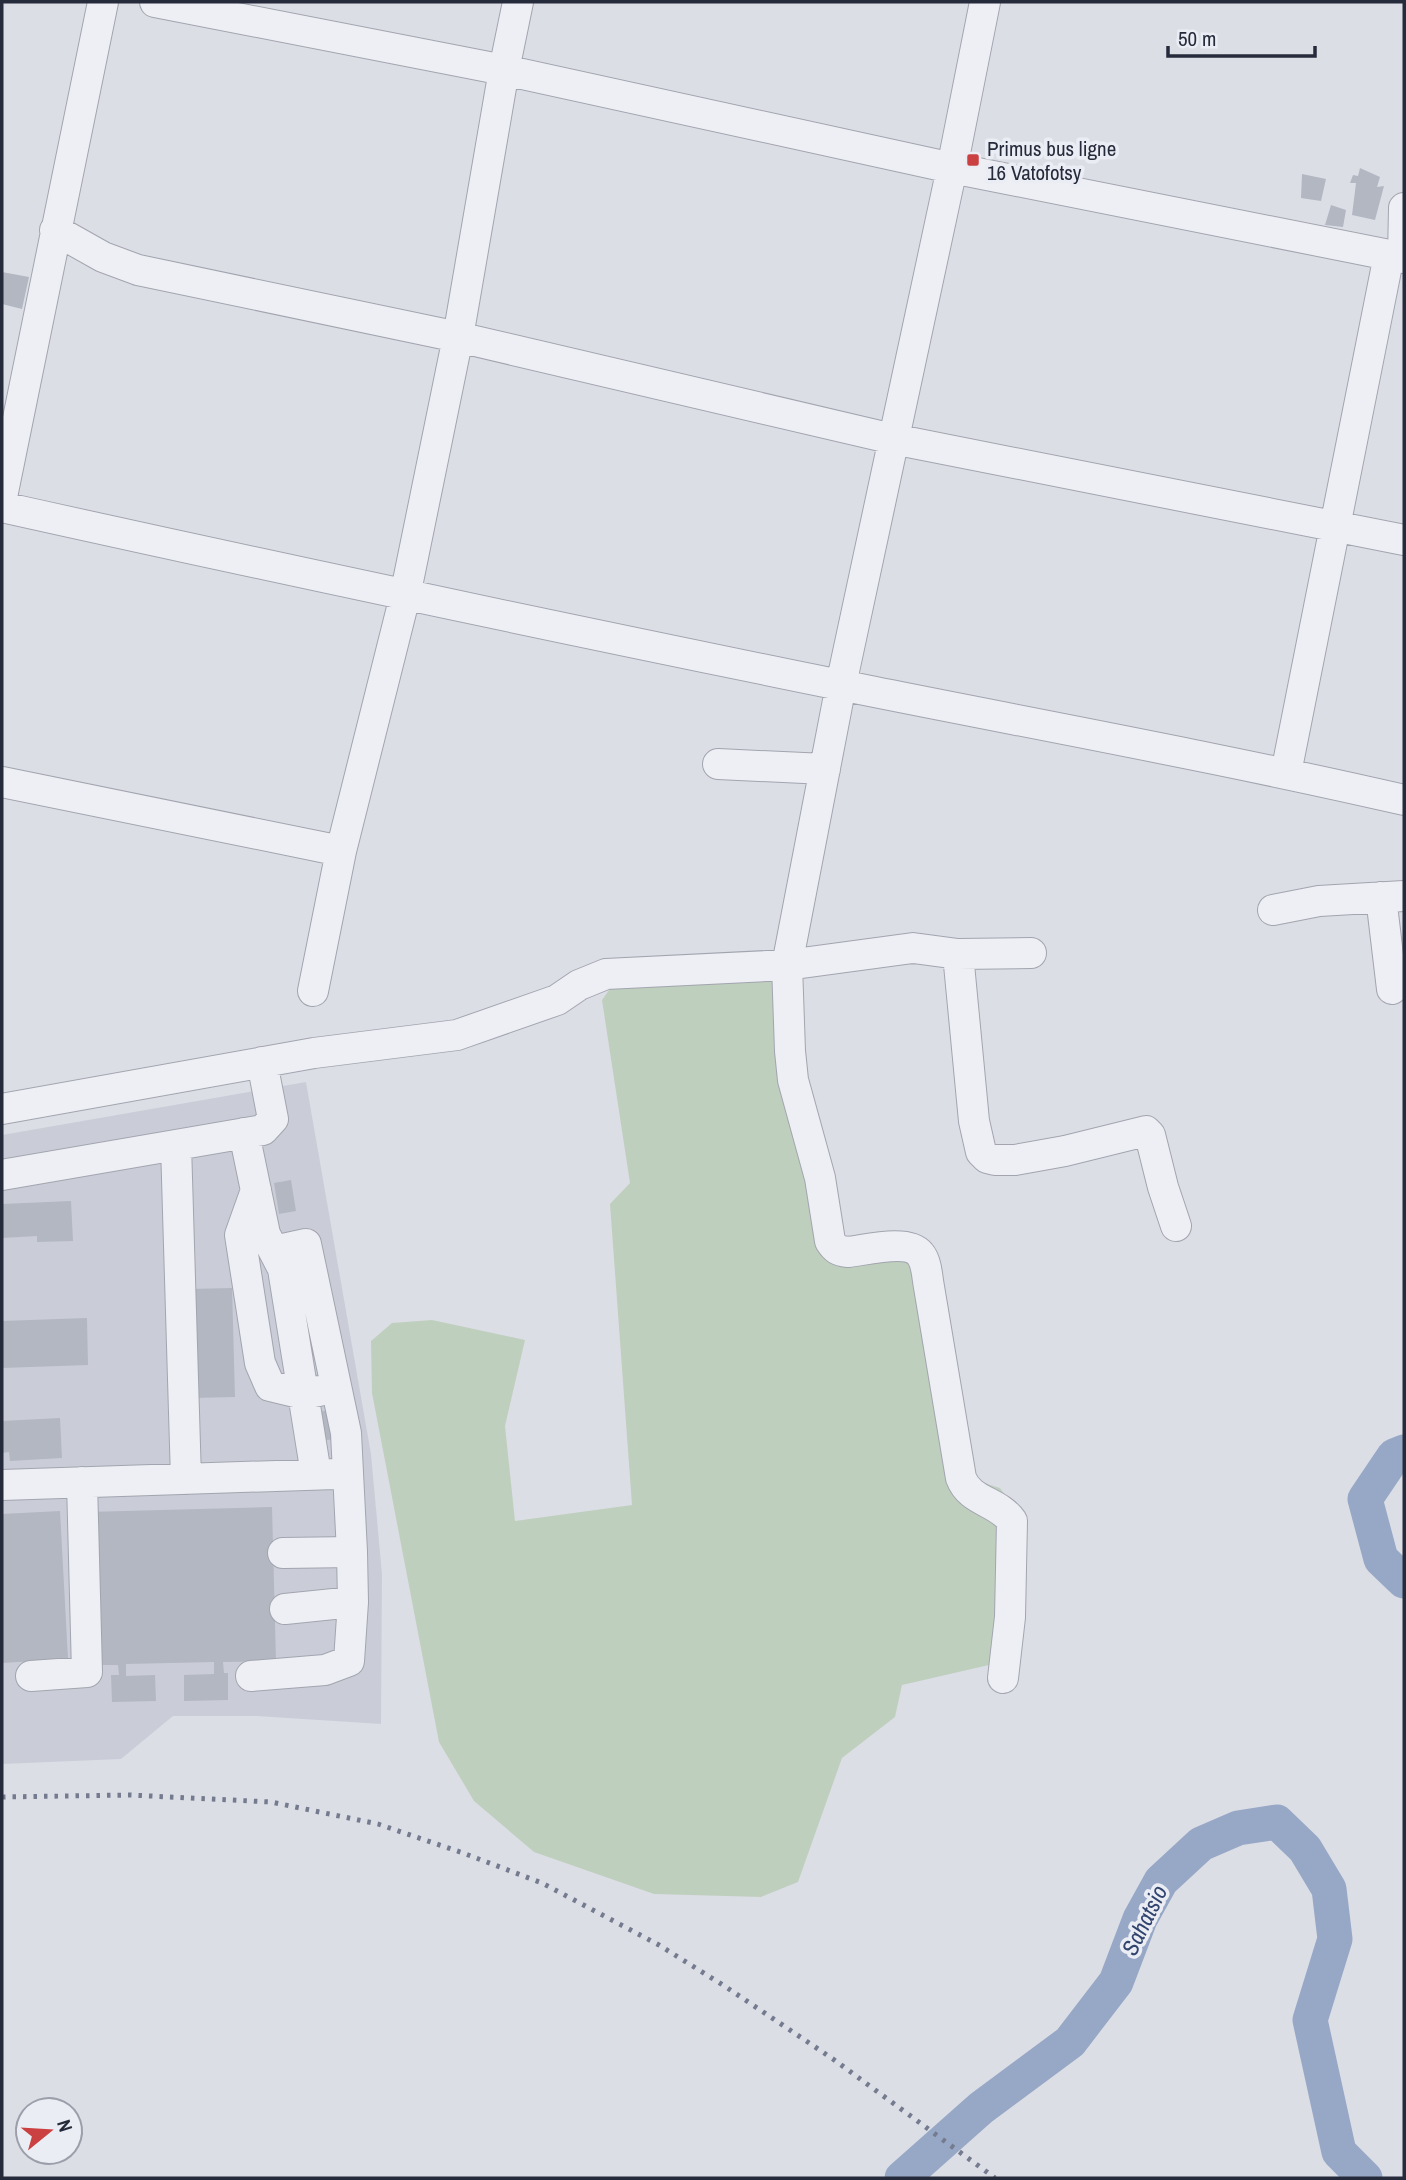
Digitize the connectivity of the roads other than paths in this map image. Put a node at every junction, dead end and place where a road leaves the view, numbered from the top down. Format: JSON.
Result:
{"nodes":[{"id":1,"x":103,"y":2,"type":"edge"},
{"id":2,"x":155,"y":2,"type":"edge"},
{"id":3,"x":519,"y":2,"type":"edge"},
{"id":4,"x":985,"y":2,"type":"edge"},
{"id":5,"x":505,"y":70,"type":"junction"},
{"id":6,"x":952,"y":168,"type":"junction"},
{"id":7,"x":1404,"y":208,"type":"edge"},
{"id":8,"x":55,"y":230,"type":"junction"},
{"id":9,"x":1399,"y":257,"type":"edge"},
{"id":10,"x":458,"y":337,"type":"junction"},
{"id":11,"x":893,"y":439,"type":"junction"},
{"id":12,"x":2,"y":496,"type":"edge"},
{"id":13,"x":2,"y":507,"type":"edge"},
{"id":14,"x":1335,"y":525,"type":"junction"},
{"id":15,"x":1404,"y":540,"type":"edge"},
{"id":16,"x":405,"y":596,"type":"junction"},
{"id":17,"x":841,"y":685,"type":"junction"},
{"id":18,"x":718,"y":764,"type":"dead end"},
{"id":19,"x":825,"y":769,"type":"junction"},
{"id":20,"x":1286,"y":772,"type":"junction"},
{"id":21,"x":2,"y":782,"type":"edge"},
{"id":22,"x":1404,"y":800,"type":"edge"},
{"id":23,"x":341,"y":851,"type":"junction"},
{"id":24,"x":1392,"y":897,"type":"edge"},
{"id":25,"x":1273,"y":910,"type":"dead end"},
{"id":26,"x":1031,"y":953,"type":"dead end"},
{"id":27,"x":958,"y":954,"type":"junction"},
{"id":28,"x":788,"y":965,"type":"junction"},
{"id":29,"x":1392,"y":989,"type":"dead end"},
{"id":30,"x":313,"y":991,"type":"dead end"},
{"id":31,"x":262,"y":1062,"type":"junction"},
{"id":32,"x":2,"y":1109,"type":"edge"},
{"id":33,"x":244,"y":1133,"type":"junction"},
{"id":34,"x":176,"y":1145,"type":"junction"},
{"id":35,"x":2,"y":1175,"type":"edge"},
{"id":36,"x":256,"y":1189,"type":"junction"},
{"id":37,"x":1176,"y":1226,"type":"dead end"},
{"id":38,"x":274,"y":1251,"type":"junction"},
{"id":39,"x":336,"y":1388,"type":"junction"},
{"id":40,"x":303,"y":1394,"type":"junction"},
{"id":41,"x":316,"y":1474,"type":"junction"},
{"id":42,"x":349,"y":1474,"type":"junction"},
{"id":43,"x":186,"y":1479,"type":"junction"},
{"id":44,"x":82,"y":1482,"type":"junction"},
{"id":45,"x":2,"y":1485,"type":"edge"},
{"id":46,"x":352,"y":1552,"type":"junction"},
{"id":47,"x":283,"y":1553,"type":"dead end"},
{"id":48,"x":353,"y":1602,"type":"junction"},
{"id":49,"x":285,"y":1609,"type":"dead end"},
{"id":50,"x":30,"y":1676,"type":"dead end"},
{"id":51,"x":251,"y":1676,"type":"dead end"},
{"id":52,"x":1003,"y":1678,"type":"dead end"}],
"edges":[{"from":1,"to":8,"type":"street"},
{"from":2,"to":5,"type":"street"},
{"from":3,"to":5,"type":"street"},
{"from":4,"to":6,"type":"street"},
{"from":5,"to":6,"type":"street"},
{"from":5,"to":10,"type":"street"},
{"from":6,"to":9,"type":"street"},
{"from":6,"to":11,"type":"street"},
{"from":7,"to":9,"type":"street"},
{"from":8,"to":10,"type":"street"},
{"from":8,"to":12,"type":"street"},
{"from":9,"to":14,"type":"street"},
{"from":10,"to":11,"type":"street"},
{"from":10,"to":16,"type":"street"},
{"from":11,"to":14,"type":"street"},
{"from":11,"to":17,"type":"street"},
{"from":13,"to":16,"type":"street"},
{"from":14,"to":15,"type":"street"},
{"from":14,"to":20,"type":"street"},
{"from":16,"to":17,"type":"street"},
{"from":16,"to":23,"type":"street"},
{"from":17,"to":19,"type":"street"},
{"from":17,"to":20,"type":"street"},
{"from":18,"to":19,"type":"street"},
{"from":19,"to":28,"type":"street"},
{"from":20,"to":22,"type":"street"},
{"from":21,"to":23,"type":"street"},
{"from":23,"to":30,"type":"street"},
{"from":24,"to":25,"type":"street"},
{"from":24,"to":29,"type":"street"},
{"from":26,"to":27,"type":"street"},
{"from":27,"to":28,"type":"street"},
{"from":27,"to":37,"type":"street"},
{"from":28,"to":31,"type":"street"},
{"from":28,"to":52,"type":"street"},
{"from":31,"to":32,"type":"street"},
{"from":31,"to":33,"type":"street"},
{"from":33,"to":34,"type":"street"},
{"from":33,"to":36,"type":"street"},
{"from":34,"to":35,"type":"street"},
{"from":34,"to":43,"type":"street"},
{"from":36,"to":38,"type":"street"},
{"from":36,"to":40,"type":"street"},
{"from":38,"to":39,"type":"street"},
{"from":38,"to":40,"type":"street"},
{"from":39,"to":40,"type":"street"},
{"from":39,"to":42,"type":"street"},
{"from":40,"to":41,"type":"street"},
{"from":41,"to":42,"type":"street"},
{"from":41,"to":43,"type":"street"},
{"from":42,"to":46,"type":"street"},
{"from":43,"to":44,"type":"street"},
{"from":44,"to":45,"type":"street"},
{"from":44,"to":50,"type":"street"},
{"from":46,"to":47,"type":"street"},
{"from":46,"to":48,"type":"street"},
{"from":48,"to":49,"type":"street"},
{"from":48,"to":51,"type":"street"}]}
